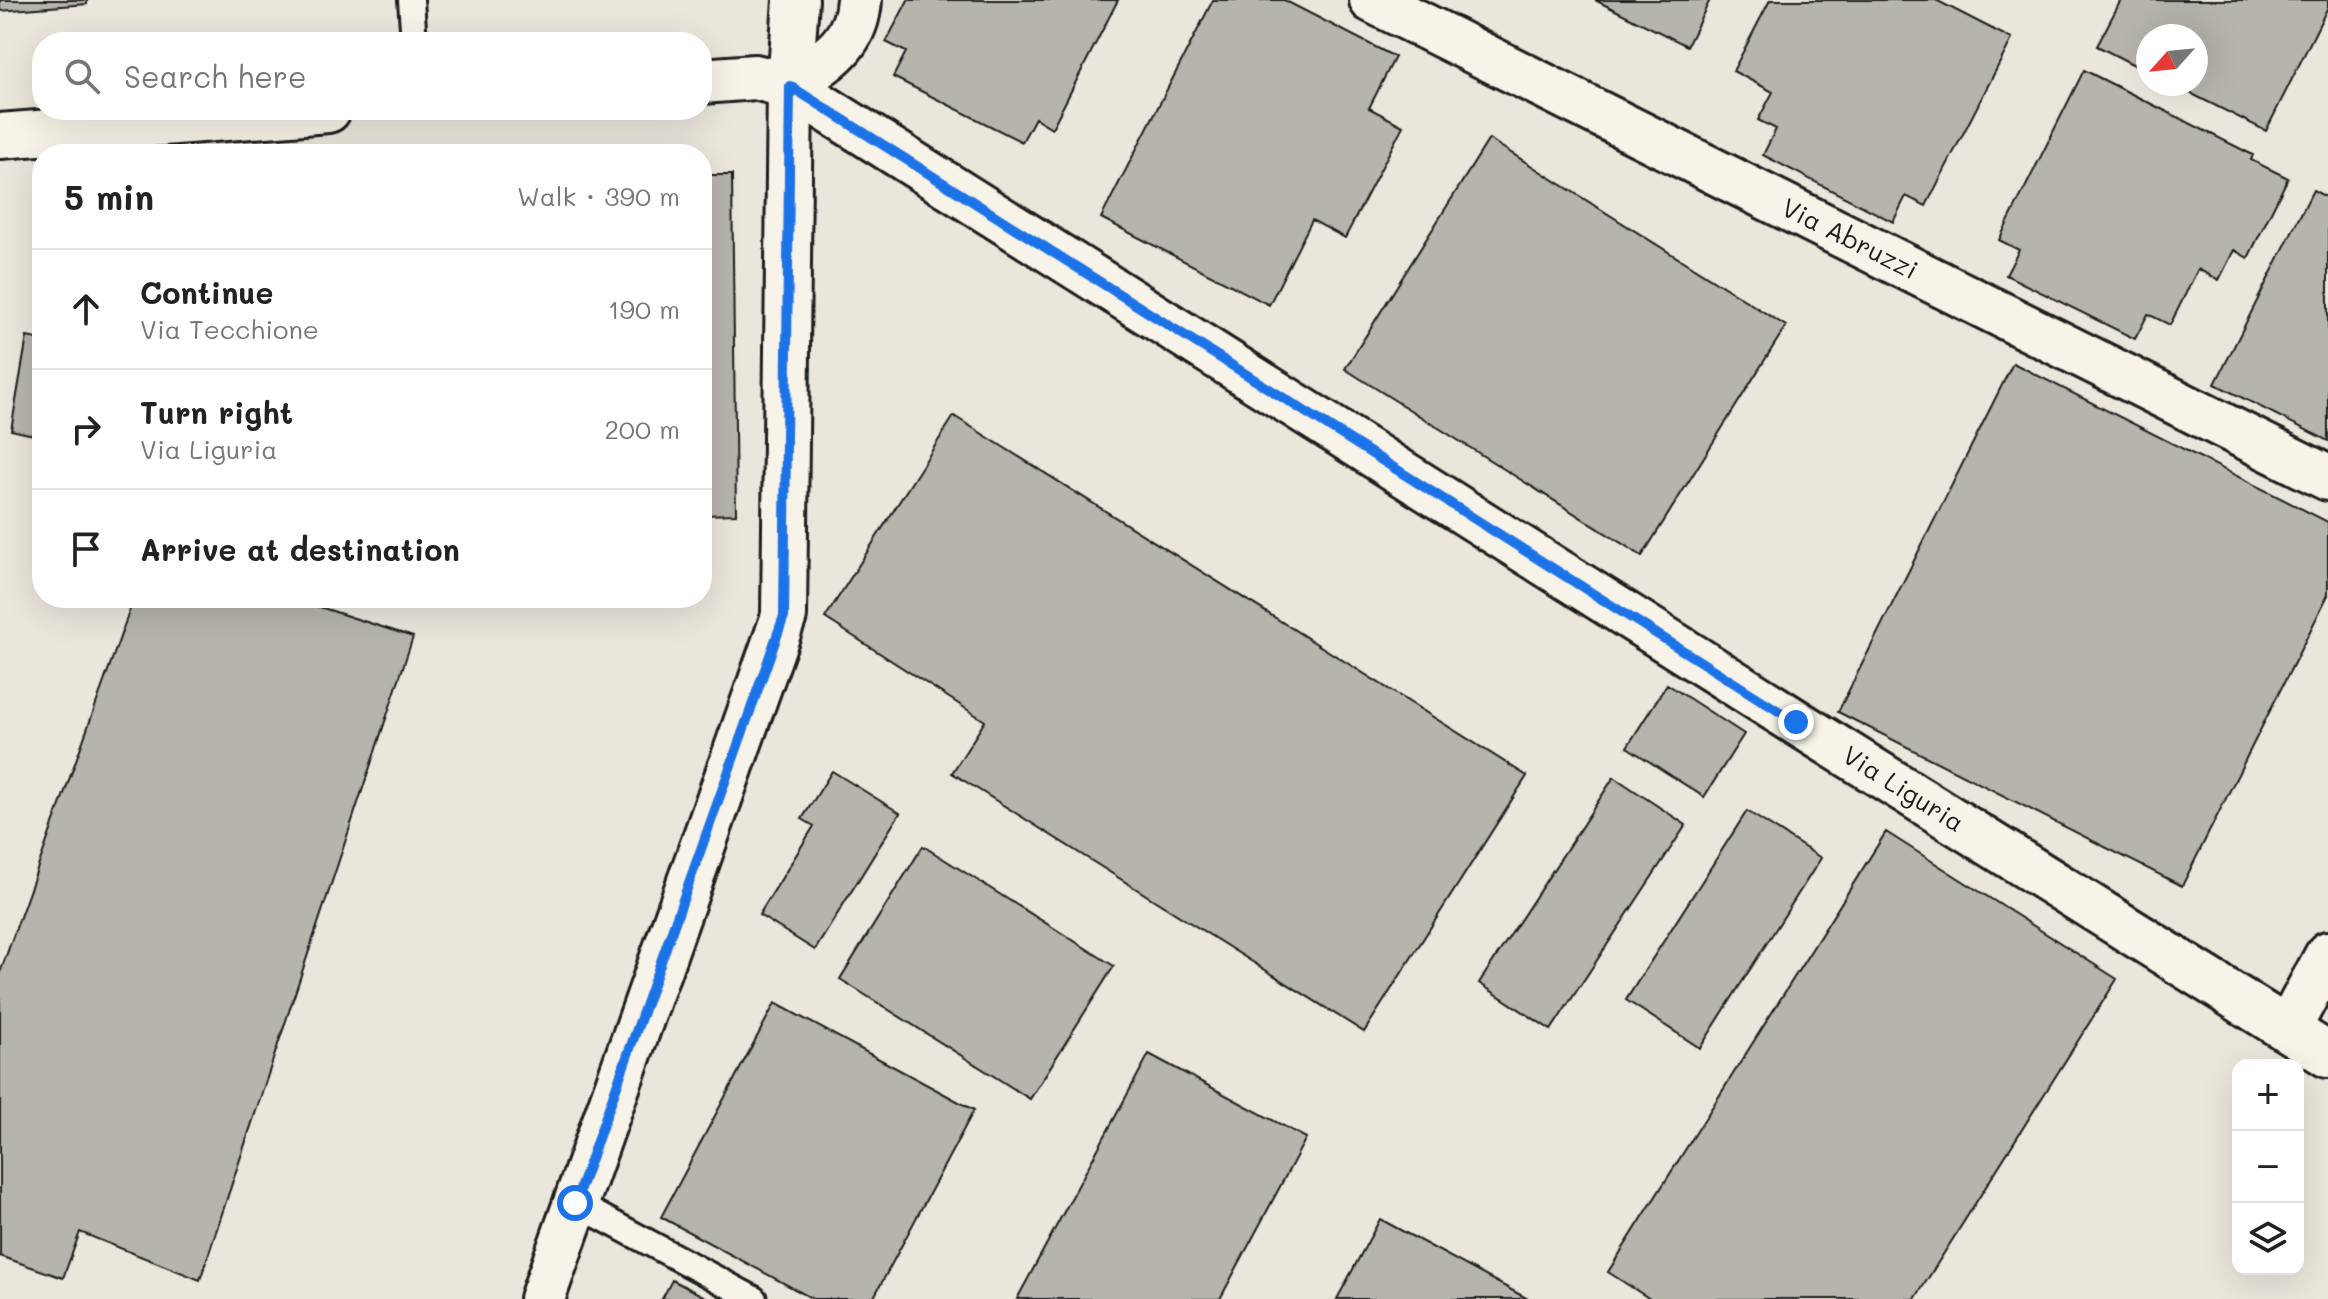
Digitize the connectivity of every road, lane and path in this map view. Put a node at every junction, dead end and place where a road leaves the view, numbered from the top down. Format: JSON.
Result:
{"nodes":[{"id":1,"x":411,"y":0,"type":"edge"},
{"id":2,"x":796,"y":0,"type":"edge"},
{"id":3,"x":859,"y":0,"type":"edge"},
{"id":4,"x":1372,"y":0,"type":"edge"},
{"id":5,"x":413,"y":32,"type":"edge"},
{"id":6,"x":712,"y":80,"type":"edge"},
{"id":7,"x":790,"y":86,"type":"junction"},
{"id":8,"x":202,"y":120,"type":"edge"},
{"id":9,"x":0,"y":136,"type":"edge"},
{"id":10,"x":2328,"y":478,"type":"edge"},
{"id":11,"x":2328,"y":954,"type":"edge"},
{"id":12,"x":2288,"y":1029,"type":"junction"},
{"id":13,"x":2328,"y":1055,"type":"edge"},
{"id":14,"x":575,"y":1203,"type":"junction"},
{"id":15,"x":542,"y":1299,"type":"edge"},
{"id":16,"x":754,"y":1299,"type":"edge"}],
"edges":[{"from":1,"to":5,"type":"lane"},
{"from":2,"to":7,"type":"street"},
{"from":3,"to":7,"type":"street"},
{"from":4,"to":10,"type":"street","name":"Via Abruzzi"},
{"from":6,"to":7,"type":"street","name":"Via Liguria"},
{"from":7,"to":12,"type":"street","name":"Via Liguria"},
{"from":7,"to":14,"type":"street"},
{"from":8,"to":9,"type":"street"},
{"from":11,"to":12,"type":"street"},
{"from":12,"to":13,"type":"street","name":"Via Liguria"},
{"from":14,"to":15,"type":"street"},
{"from":14,"to":16,"type":"lane"}]}
